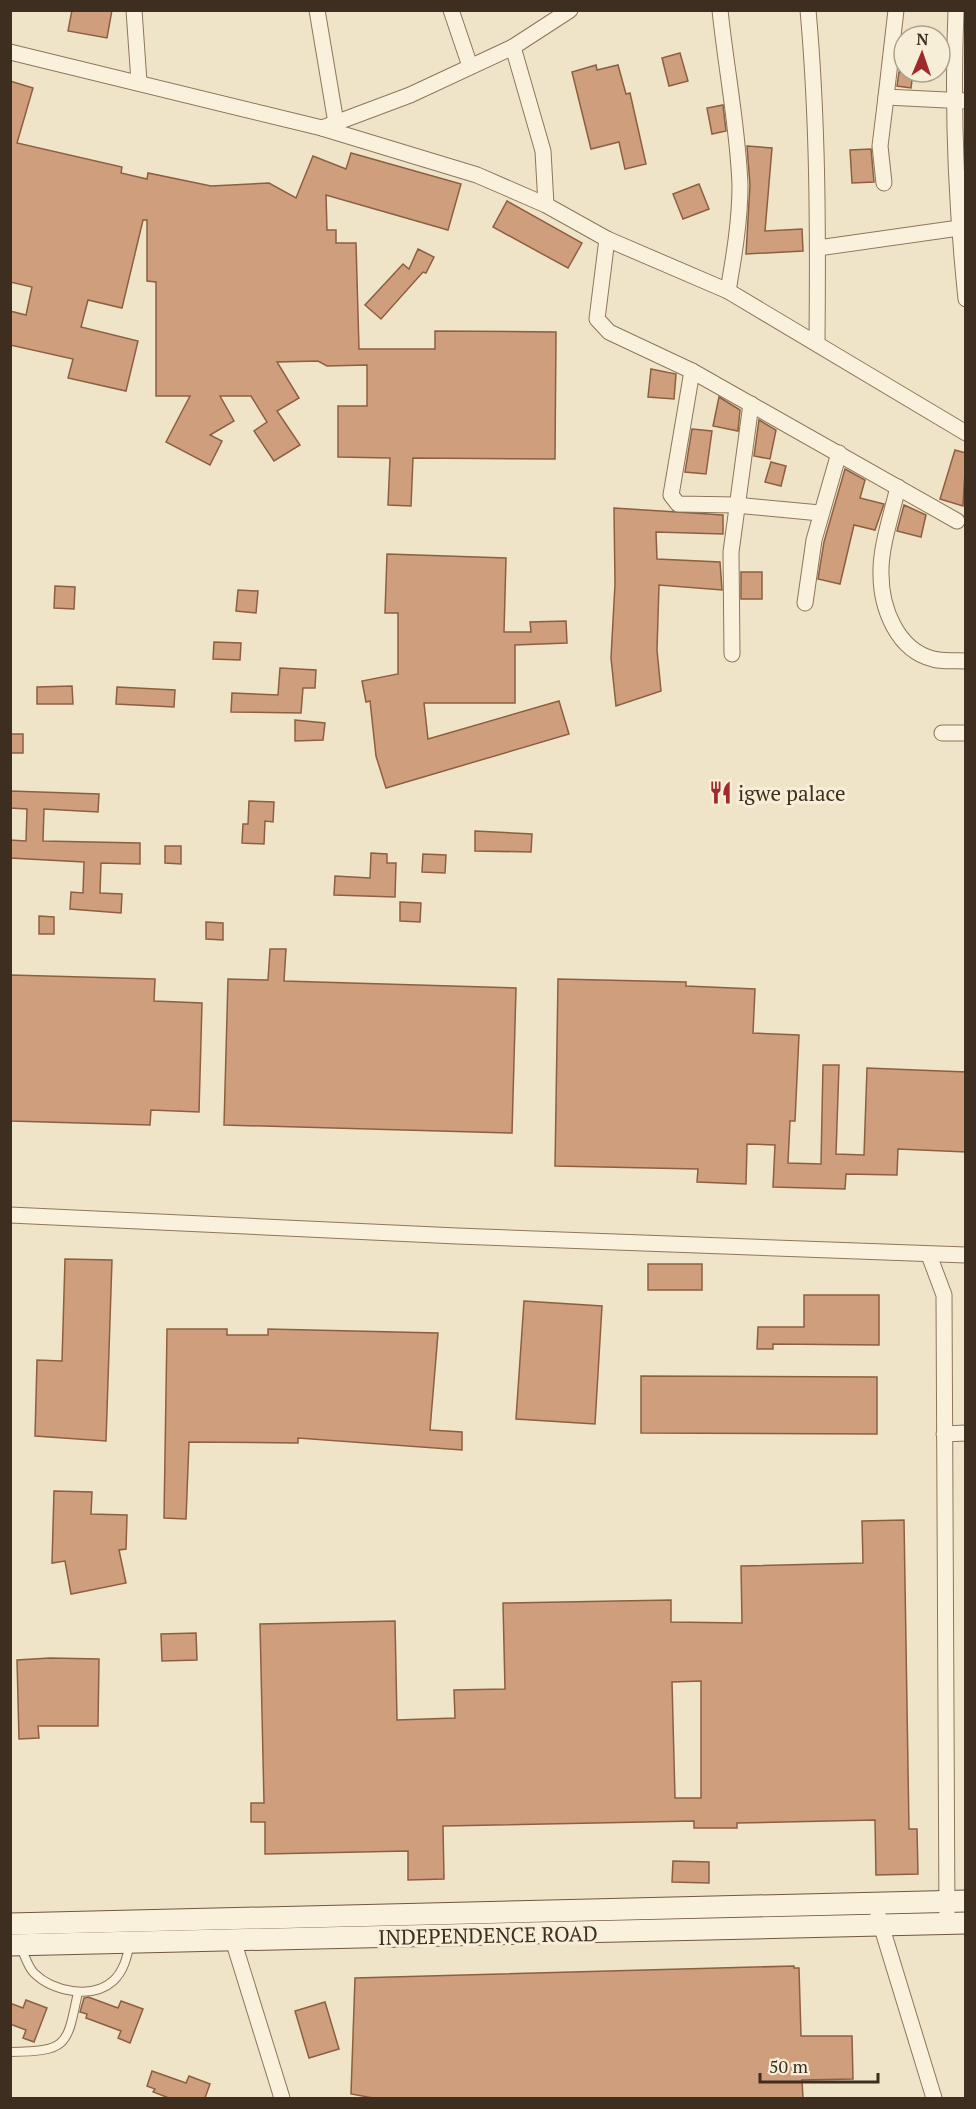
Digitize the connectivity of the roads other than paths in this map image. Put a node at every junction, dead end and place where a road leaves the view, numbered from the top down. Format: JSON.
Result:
{"nodes":[{"id":1,"x":134,"y":10,"type":"edge"},
{"id":2,"x":317,"y":10,"type":"edge"},
{"id":3,"x":451,"y":10,"type":"edge"},
{"id":4,"x":570,"y":10,"type":"edge"},
{"id":5,"x":720,"y":10,"type":"edge"},
{"id":6,"x":808,"y":10,"type":"edge"},
{"id":7,"x":896,"y":10,"type":"edge"},
{"id":8,"x":956,"y":10,"type":"edge"},
{"id":9,"x":513,"y":47,"type":"junction"},
{"id":10,"x":10,"y":52,"type":"edge"},
{"id":11,"x":470,"y":66,"type":"junction"},
{"id":12,"x":139,"y":82,"type":"junction"},
{"id":13,"x":886,"y":97,"type":"junction"},
{"id":14,"x":959,"y":102,"type":"edge"},
{"id":15,"x":329,"y":125,"type":"junction"},
{"id":16,"x":884,"y":183,"type":"dead end"},
{"id":17,"x":546,"y":205,"type":"junction"},
{"id":18,"x":962,"y":227,"type":"edge"},
{"id":19,"x":607,"y":239,"type":"junction"},
{"id":20,"x":818,"y":248,"type":"junction"},
{"id":21,"x":728,"y":291,"type":"junction"},
{"id":22,"x":966,"y":299,"type":"edge"},
{"id":23,"x":817,"y":342,"type":"junction"},
{"id":24,"x":692,"y":371,"type":"junction"},
{"id":25,"x":751,"y":404,"type":"junction"},
{"id":26,"x":966,"y":433,"type":"edge"},
{"id":27,"x":838,"y":453,"type":"junction"},
{"id":28,"x":898,"y":487,"type":"junction"},
{"id":29,"x":736,"y":505,"type":"junction"},
{"id":30,"x":820,"y":513,"type":"junction"},
{"id":31,"x":957,"y":521,"type":"dead end"},
{"id":32,"x":805,"y":603,"type":"dead end"},
{"id":33,"x":732,"y":654,"type":"dead end"},
{"id":34,"x":966,"y":660,"type":"edge"},
{"id":35,"x":942,"y":733,"type":"dead end"},
{"id":36,"x":966,"y":733,"type":"edge"},
{"id":37,"x":10,"y":1215,"type":"edge"},
{"id":38,"x":929,"y":1255,"type":"junction"},
{"id":39,"x":966,"y":1255,"type":"edge"},
{"id":40,"x":966,"y":1433,"type":"edge"},
{"id":41,"x":944,"y":1434,"type":"junction"},
{"id":42,"x":955,"y":1902,"type":"edge"},
{"id":43,"x":876,"y":1904,"type":"junction"},
{"id":44,"x":956,"y":1923,"type":"edge"},
{"id":45,"x":10,"y":1924,"type":"edge"},
{"id":46,"x":879,"y":1927,"type":"junction"},
{"id":47,"x":233,"y":1940,"type":"junction"},
{"id":48,"x":130,"y":1942,"type":"junction"},
{"id":49,"x":15,"y":1945,"type":"edge"},
{"id":50,"x":78,"y":1992,"type":"junction"},
{"id":51,"x":10,"y":2052,"type":"edge"},
{"id":52,"x":282,"y":2098,"type":"edge"},
{"id":53,"x":934,"y":2098,"type":"edge"}],
"edges":[{"from":1,"to":12,"type":"street"},
{"from":2,"to":15,"type":"street"},
{"from":3,"to":11,"type":"street"},
{"from":4,"to":9,"type":"street"},
{"from":5,"to":21,"type":"street"},
{"from":6,"to":20,"type":"street"},
{"from":7,"to":13,"type":"street"},
{"from":8,"to":14,"type":"street"},
{"from":9,"to":11,"type":"street"},
{"from":9,"to":17,"type":"street"},
{"from":10,"to":12,"type":"street"},
{"from":11,"to":15,"type":"street"},
{"from":12,"to":15,"type":"street"},
{"from":13,"to":14,"type":"street"},
{"from":13,"to":16,"type":"street"},
{"from":14,"to":18,"type":"street"},
{"from":15,"to":17,"type":"street"},
{"from":17,"to":19,"type":"street"},
{"from":18,"to":20,"type":"street"},
{"from":18,"to":22,"type":"street"},
{"from":19,"to":21,"type":"street"},
{"from":19,"to":24,"type":"street"},
{"from":20,"to":23,"type":"street"},
{"from":21,"to":23,"type":"street"},
{"from":23,"to":26,"type":"street"},
{"from":24,"to":25,"type":"street"},
{"from":24,"to":29,"type":"street"},
{"from":25,"to":27,"type":"street"},
{"from":25,"to":29,"type":"street"},
{"from":27,"to":28,"type":"street"},
{"from":27,"to":30,"type":"street"},
{"from":28,"to":31,"type":"street"},
{"from":28,"to":34,"type":"street"},
{"from":29,"to":30,"type":"street"},
{"from":29,"to":33,"type":"street"},
{"from":30,"to":32,"type":"street"},
{"from":35,"to":36,"type":"street"},
{"from":37,"to":38,"type":"street"},
{"from":38,"to":39,"type":"street"},
{"from":38,"to":41,"type":"street"},
{"from":40,"to":41,"type":"street"},
{"from":41,"to":42,"type":"street"},
{"from":42,"to":43,"type":"main road","name":"INDEPENDENCE ROAD"},
{"from":42,"to":44,"type":"street"},
{"from":43,"to":45,"type":"main road","name":"INDEPENDENCE ROAD"},
{"from":43,"to":46,"type":"street"},
{"from":44,"to":46,"type":"main road","name":"INDEPENDENCE ROAD"},
{"from":46,"to":47,"type":"main road","name":"INDEPENDENCE ROAD"},
{"from":46,"to":53,"type":"street"},
{"from":47,"to":48,"type":"main road","name":"INDEPENDENCE ROAD"},
{"from":47,"to":52,"type":"street"},
{"from":48,"to":49,"type":"main road","name":"INDEPENDENCE ROAD"},
{"from":48,"to":50,"type":"lane"},
{"from":49,"to":50,"type":"lane"},
{"from":50,"to":51,"type":"lane"}]}
